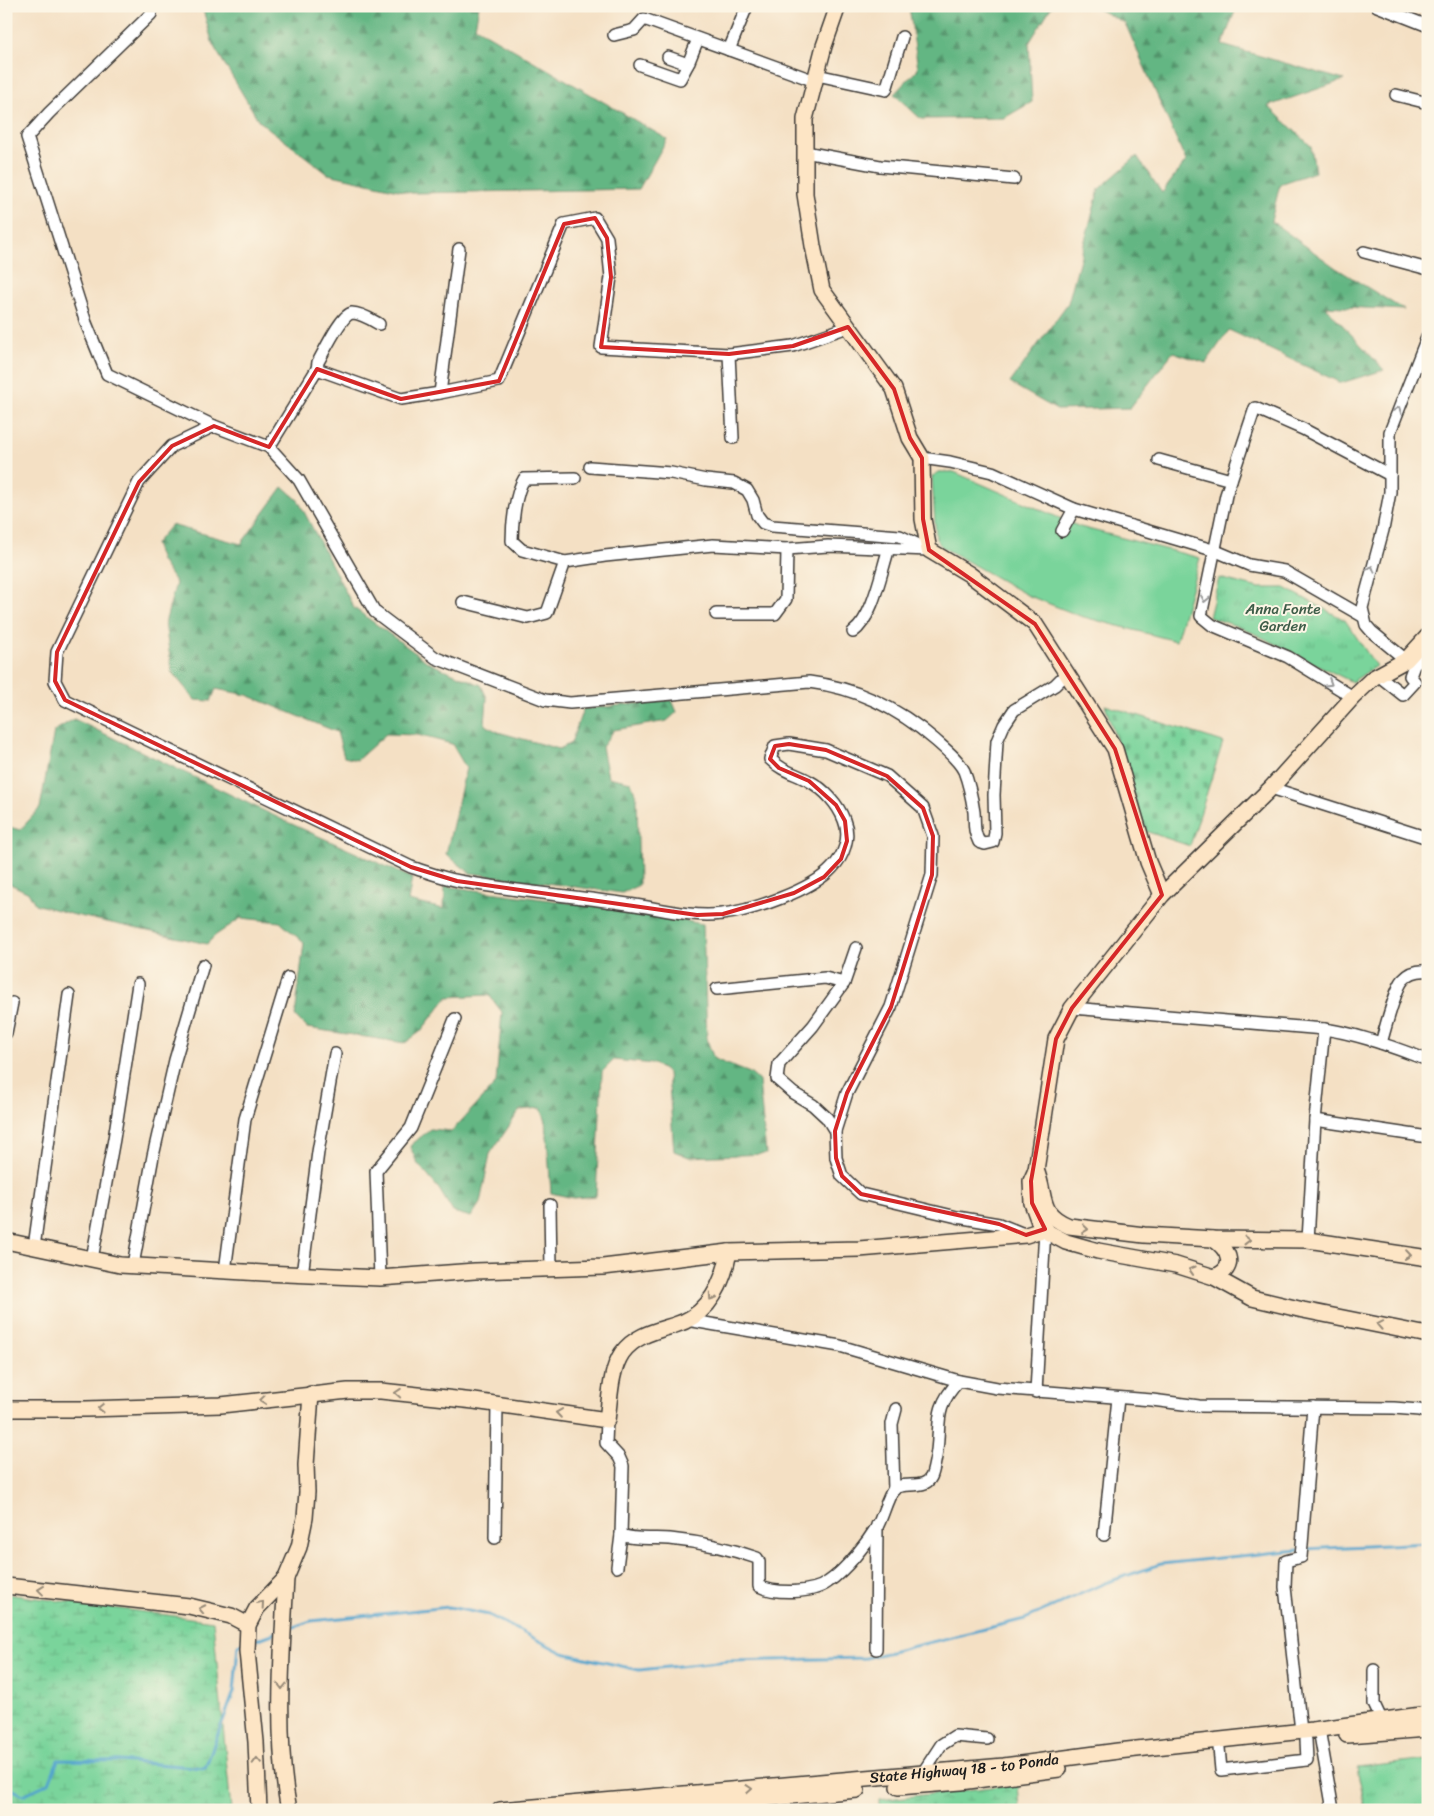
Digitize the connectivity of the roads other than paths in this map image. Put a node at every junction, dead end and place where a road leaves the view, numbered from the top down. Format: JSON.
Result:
{"nodes":[{"id":1,"x":152,"y":6,"type":"edge"},
{"id":2,"x":747,"y":6,"type":"edge"},
{"id":3,"x":838,"y":6,"type":"edge"},
{"id":4,"x":1377,"y":6,"type":"edge"},
{"id":5,"x":1428,"y":26,"type":"edge"},
{"id":6,"x":614,"y":35,"type":"dead end"},
{"id":7,"x":902,"y":37,"type":"dead end"},
{"id":8,"x":698,"y":39,"type":"junction"},
{"id":9,"x":729,"y":50,"type":"junction"},
{"id":10,"x":668,"y":57,"type":"dead end"},
{"id":11,"x":688,"y":64,"type":"junction"},
{"id":12,"x":640,"y":66,"type":"dead end"},
{"id":13,"x":816,"y":78,"type":"junction"},
{"id":14,"x":1396,"y":95,"type":"dead end"},
{"id":15,"x":1428,"y":103,"type":"edge"},
{"id":16,"x":805,"y":152,"type":"junction"},
{"id":17,"x":1014,"y":179,"type":"dead end"},
{"id":18,"x":459,"y":249,"type":"dead end"},
{"id":19,"x":1364,"y":252,"type":"dead end"},
{"id":20,"x":1428,"y":269,"type":"edge"},
{"id":21,"x":379,"y":324,"type":"dead end"},
{"id":22,"x":848,"y":326,"type":"junction"},
{"id":23,"x":1428,"y":334,"type":"edge"},
{"id":24,"x":729,"y":354,"type":"junction"},
{"id":25,"x":317,"y":369,"type":"junction"},
{"id":26,"x":440,"y":393,"type":"junction"},
{"id":27,"x":214,"y":426,"type":"junction"},
{"id":28,"x":733,"y":438,"type":"dead end"},
{"id":29,"x":269,"y":447,"type":"junction"},
{"id":30,"x":922,"y":458,"type":"junction"},
{"id":31,"x":1159,"y":460,"type":"dead end"},
{"id":32,"x":590,"y":467,"type":"dead end"},
{"id":33,"x":1390,"y":475,"type":"junction"},
{"id":34,"x":575,"y":478,"type":"dead end"},
{"id":35,"x":1231,"y":480,"type":"junction"},
{"id":36,"x":1074,"y":510,"type":"junction"},
{"id":37,"x":1062,"y":531,"type":"dead end"},
{"id":38,"x":889,"y":548,"type":"junction"},
{"id":39,"x":787,"y":549,"type":"junction"},
{"id":40,"x":929,"y":550,"type":"junction"},
{"id":41,"x":1216,"y":551,"type":"junction"},
{"id":42,"x":565,"y":562,"type":"junction"},
{"id":43,"x":463,"y":602,"type":"dead end"},
{"id":44,"x":716,"y":614,"type":"dead end"},
{"id":45,"x":1364,"y":617,"type":"junction"},
{"id":46,"x":853,"y":632,"type":"dead end"},
{"id":47,"x":1428,"y":636,"type":"edge"},
{"id":48,"x":1411,"y":660,"type":"junction"},
{"id":49,"x":1428,"y":661,"type":"edge"},
{"id":50,"x":1066,"y":674,"type":"junction"},
{"id":51,"x":1378,"y":676,"type":"junction"},
{"id":52,"x":1353,"y":697,"type":"junction"},
{"id":53,"x":1271,"y":788,"type":"junction"},
{"id":54,"x":1428,"y":838,"type":"edge"},
{"id":55,"x":1162,"y":895,"type":"junction"},
{"id":56,"x":856,"y":948,"type":"dead end"},
{"id":57,"x":203,"y":965,"type":"dead end"},
{"id":58,"x":1428,"y":971,"type":"edge"},
{"id":59,"x":288,"y":978,"type":"dead end"},
{"id":60,"x":844,"y":983,"type":"junction"},
{"id":61,"x":138,"y":984,"type":"dead end"},
{"id":62,"x":717,"y":989,"type":"dead end"},
{"id":63,"x":69,"y":995,"type":"dead end"},
{"id":64,"x":12,"y":1003,"type":"dead end"},
{"id":65,"x":1072,"y":1008,"type":"junction"},
{"id":66,"x":455,"y":1019,"type":"dead end"},
{"id":67,"x":1324,"y":1029,"type":"junction"},
{"id":68,"x":6,"y":1033,"type":"edge"},
{"id":69,"x":1381,"y":1043,"type":"junction"},
{"id":70,"x":335,"y":1054,"type":"dead end"},
{"id":71,"x":1428,"y":1060,"type":"edge"},
{"id":72,"x":1315,"y":1120,"type":"junction"},
{"id":73,"x":835,"y":1131,"type":"junction"},
{"id":74,"x":1428,"y":1137,"type":"edge"},
{"id":75,"x":1036,"y":1170,"type":"junction"},
{"id":76,"x":550,"y":1205,"type":"dead end"},
{"id":77,"x":1045,"y":1229,"type":"junction"},
{"id":78,"x":1026,"y":1235,"type":"junction"},
{"id":79,"x":1213,"y":1239,"type":"junction"},
{"id":80,"x":1308,"y":1240,"type":"junction"},
{"id":81,"x":6,"y":1241,"type":"edge"},
{"id":82,"x":34,"y":1247,"type":"junction"},
{"id":83,"x":729,"y":1252,"type":"junction"},
{"id":84,"x":1428,"y":1258,"type":"edge"},
{"id":85,"x":92,"y":1259,"type":"junction"},
{"id":86,"x":133,"y":1265,"type":"junction"},
{"id":87,"x":551,"y":1269,"type":"junction"},
{"id":88,"x":225,"y":1271,"type":"junction"},
{"id":89,"x":302,"y":1275,"type":"junction"},
{"id":90,"x":1214,"y":1277,"type":"junction"},
{"id":91,"x":380,"y":1278,"type":"junction"},
{"id":92,"x":687,"y":1320,"type":"junction"},
{"id":93,"x":1428,"y":1335,"type":"edge"},
{"id":94,"x":959,"y":1381,"type":"junction"},
{"id":95,"x":1036,"y":1392,"type":"junction"},
{"id":96,"x":311,"y":1394,"type":"junction"},
{"id":97,"x":1118,"y":1398,"type":"junction"},
{"id":98,"x":497,"y":1404,"type":"junction"},
{"id":99,"x":1313,"y":1407,"type":"junction"},
{"id":100,"x":896,"y":1408,"type":"dead end"},
{"id":101,"x":6,"y":1409,"type":"edge"},
{"id":102,"x":1428,"y":1413,"type":"edge"},
{"id":103,"x":607,"y":1420,"type":"junction"},
{"id":104,"x":894,"y":1490,"type":"junction"},
{"id":105,"x":877,"y":1525,"type":"junction"},
{"id":106,"x":621,"y":1534,"type":"junction"},
{"id":107,"x":1104,"y":1535,"type":"dead end"},
{"id":108,"x":494,"y":1538,"type":"dead end"},
{"id":109,"x":616,"y":1567,"type":"dead end"},
{"id":110,"x":286,"y":1578,"type":"junction"},
{"id":111,"x":6,"y":1586,"type":"edge"},
{"id":112,"x":247,"y":1637,"type":"junction"},
{"id":113,"x":876,"y":1649,"type":"dead end"},
{"id":114,"x":1374,"y":1670,"type":"dead end"},
{"id":115,"x":1428,"y":1714,"type":"edge"},
{"id":116,"x":1382,"y":1721,"type":"junction"},
{"id":117,"x":1428,"y":1729,"type":"edge"},
{"id":118,"x":1312,"y":1734,"type":"junction"},
{"id":119,"x":987,"y":1739,"type":"dead end"},
{"id":120,"x":1219,"y":1748,"type":"junction"},
{"id":121,"x":922,"y":1774,"type":"junction"},
{"id":122,"x":674,"y":1804,"type":"edge"},
{"id":123,"x":259,"y":1810,"type":"edge"},
{"id":124,"x":289,"y":1810,"type":"edge"},
{"id":125,"x":500,"y":1810,"type":"edge"},
{"id":126,"x":644,"y":1810,"type":"edge"},
{"id":127,"x":1333,"y":1810,"type":"edge"}],
"edges":[{"from":1,"to":27,"type":"street"},
{"from":2,"to":9,"type":"street"},
{"from":3,"to":13,"type":"main road"},
{"from":4,"to":5,"type":"street"},
{"from":6,"to":8,"type":"street"},
{"from":7,"to":13,"type":"street"},
{"from":8,"to":9,"type":"street"},
{"from":8,"to":11,"type":"street"},
{"from":9,"to":13,"type":"street"},
{"from":10,"to":11,"type":"street"},
{"from":11,"to":12,"type":"street"},
{"from":13,"to":16,"type":"main road"},
{"from":14,"to":15,"type":"street"},
{"from":16,"to":17,"type":"street"},
{"from":16,"to":22,"type":"main road"},
{"from":18,"to":26,"type":"street"},
{"from":19,"to":20,"type":"street"},
{"from":21,"to":25,"type":"street"},
{"from":22,"to":24,"type":"street"},
{"from":22,"to":30,"type":"main road"},
{"from":33,"to":23,"type":"street","one_way":true},
{"from":24,"to":26,"type":"street"},
{"from":24,"to":28,"type":"street"},
{"from":25,"to":26,"type":"street"},
{"from":25,"to":29,"type":"street"},
{"from":27,"to":29,"type":"street"},
{"from":27,"to":73,"type":"street"},
{"from":29,"to":50,"type":"street"},
{"from":30,"to":36,"type":"street"},
{"from":30,"to":40,"type":"main road"},
{"from":31,"to":35,"type":"street"},
{"from":32,"to":40,"type":"street"},
{"from":33,"to":35,"type":"street"},
{"from":45,"to":33,"type":"street","one_way":true},
{"from":34,"to":42,"type":"street"},
{"from":35,"to":41,"type":"street"},
{"from":36,"to":37,"type":"street"},
{"from":36,"to":41,"type":"street"},
{"from":38,"to":39,"type":"street"},
{"from":38,"to":40,"type":"street"},
{"from":38,"to":46,"type":"street"},
{"from":39,"to":42,"type":"street"},
{"from":39,"to":44,"type":"street"},
{"from":40,"to":50,"type":"main road"},
{"from":41,"to":45,"type":"street"},
{"from":41,"to":52,"type":"street","one_way":true},
{"from":42,"to":43,"type":"street"},
{"from":45,"to":48,"type":"street"},
{"from":47,"to":48,"type":"main road"},
{"from":48,"to":49,"type":"street"},
{"from":48,"to":51,"type":"main road"},
{"from":48,"to":51,"type":"street"},
{"from":50,"to":55,"type":"main road"},
{"from":51,"to":52,"type":"main road"},
{"from":52,"to":53,"type":"main road"},
{"from":53,"to":54,"type":"street"},
{"from":53,"to":55,"type":"main road"},
{"from":55,"to":65,"type":"main road"},
{"from":56,"to":60,"type":"street"},
{"from":57,"to":86,"type":"street"},
{"from":58,"to":69,"type":"street"},
{"from":59,"to":88,"type":"street"},
{"from":60,"to":62,"type":"street"},
{"from":60,"to":73,"type":"street"},
{"from":61,"to":85,"type":"street"},
{"from":63,"to":82,"type":"street"},
{"from":64,"to":68,"type":"street"},
{"from":65,"to":67,"type":"street"},
{"from":65,"to":75,"type":"main road"},
{"from":66,"to":91,"type":"street"},
{"from":67,"to":69,"type":"street"},
{"from":67,"to":72,"type":"street"},
{"from":69,"to":71,"type":"street"},
{"from":70,"to":89,"type":"street"},
{"from":72,"to":74,"type":"street"},
{"from":72,"to":80,"type":"street"},
{"from":73,"to":78,"type":"street"},
{"from":75,"to":77,"type":"main road"},
{"from":75,"to":79,"type":"main road","one_way":true},
{"from":76,"to":87,"type":"street"},
{"from":77,"to":78,"type":"main road"},
{"from":90,"to":77,"type":"main road","one_way":true},
{"from":77,"to":95,"type":"street"},
{"from":78,"to":83,"type":"main road"},
{"from":79,"to":80,"type":"main road","one_way":true},
{"from":79,"to":90,"type":"main road"},
{"from":80,"to":84,"type":"main road","one_way":true},
{"from":81,"to":82,"type":"main road"},
{"from":82,"to":85,"type":"main road"},
{"from":83,"to":87,"type":"main road"},
{"from":83,"to":92,"type":"main road","one_way":true},
{"from":85,"to":86,"type":"main road"},
{"from":86,"to":88,"type":"main road"},
{"from":87,"to":91,"type":"main road"},
{"from":88,"to":89,"type":"main road"},
{"from":89,"to":91,"type":"main road"},
{"from":93,"to":90,"type":"main road","one_way":true},
{"from":92,"to":94,"type":"street"},
{"from":92,"to":103,"type":"main road"},
{"from":94,"to":95,"type":"street"},
{"from":94,"to":104,"type":"street"},
{"from":95,"to":97,"type":"street"},
{"from":98,"to":96,"type":"main road","one_way":true},
{"from":96,"to":101,"type":"main road","one_way":true},
{"from":96,"to":110,"type":"main road"},
{"from":97,"to":99,"type":"street"},
{"from":97,"to":107,"type":"street"},
{"from":103,"to":98,"type":"main road","one_way":true},
{"from":98,"to":108,"type":"street"},
{"from":99,"to":102,"type":"street"},
{"from":99,"to":118,"type":"street"},
{"from":100,"to":104,"type":"street"},
{"from":103,"to":106,"type":"street"},
{"from":104,"to":105,"type":"street"},
{"from":105,"to":106,"type":"street"},
{"from":105,"to":113,"type":"street"},
{"from":106,"to":109,"type":"street"},
{"from":112,"to":110,"type":"main road","one_way":true},
{"from":110,"to":124,"type":"main road","one_way":true},
{"from":112,"to":111,"type":"main road","one_way":true},
{"from":123,"to":112,"type":"main road","one_way":true},
{"from":114,"to":116,"type":"street"},
{"from":115,"to":116,"type":"main road","name":"State Highway 18 - to Ponda"},
{"from":116,"to":118,"type":"main road","name":"State Highway 18 - to Ponda"},
{"from":117,"to":118,"type":"main road","name":"State Highway 18 - to Ponda"},
{"from":118,"to":120,"type":"main road","name":"State Highway 18 - to Ponda"},
{"from":118,"to":120,"type":"street"},
{"from":118,"to":121,"type":"main road","name":"State Highway 18 - to Ponda"},
{"from":118,"to":127,"type":"street"},
{"from":119,"to":121,"type":"street"},
{"from":120,"to":122,"type":"main road","name":"State Highway 18 - to Ponda"},
{"from":122,"to":121,"type":"main road","name":"State Highway 18 - to Ponda","one_way":true},
{"from":122,"to":125,"type":"main road","name":"State Highway 18 - to Ponda"},
{"from":122,"to":126,"type":"main road","name":"State Highway 18 - to Ponda"}]}
